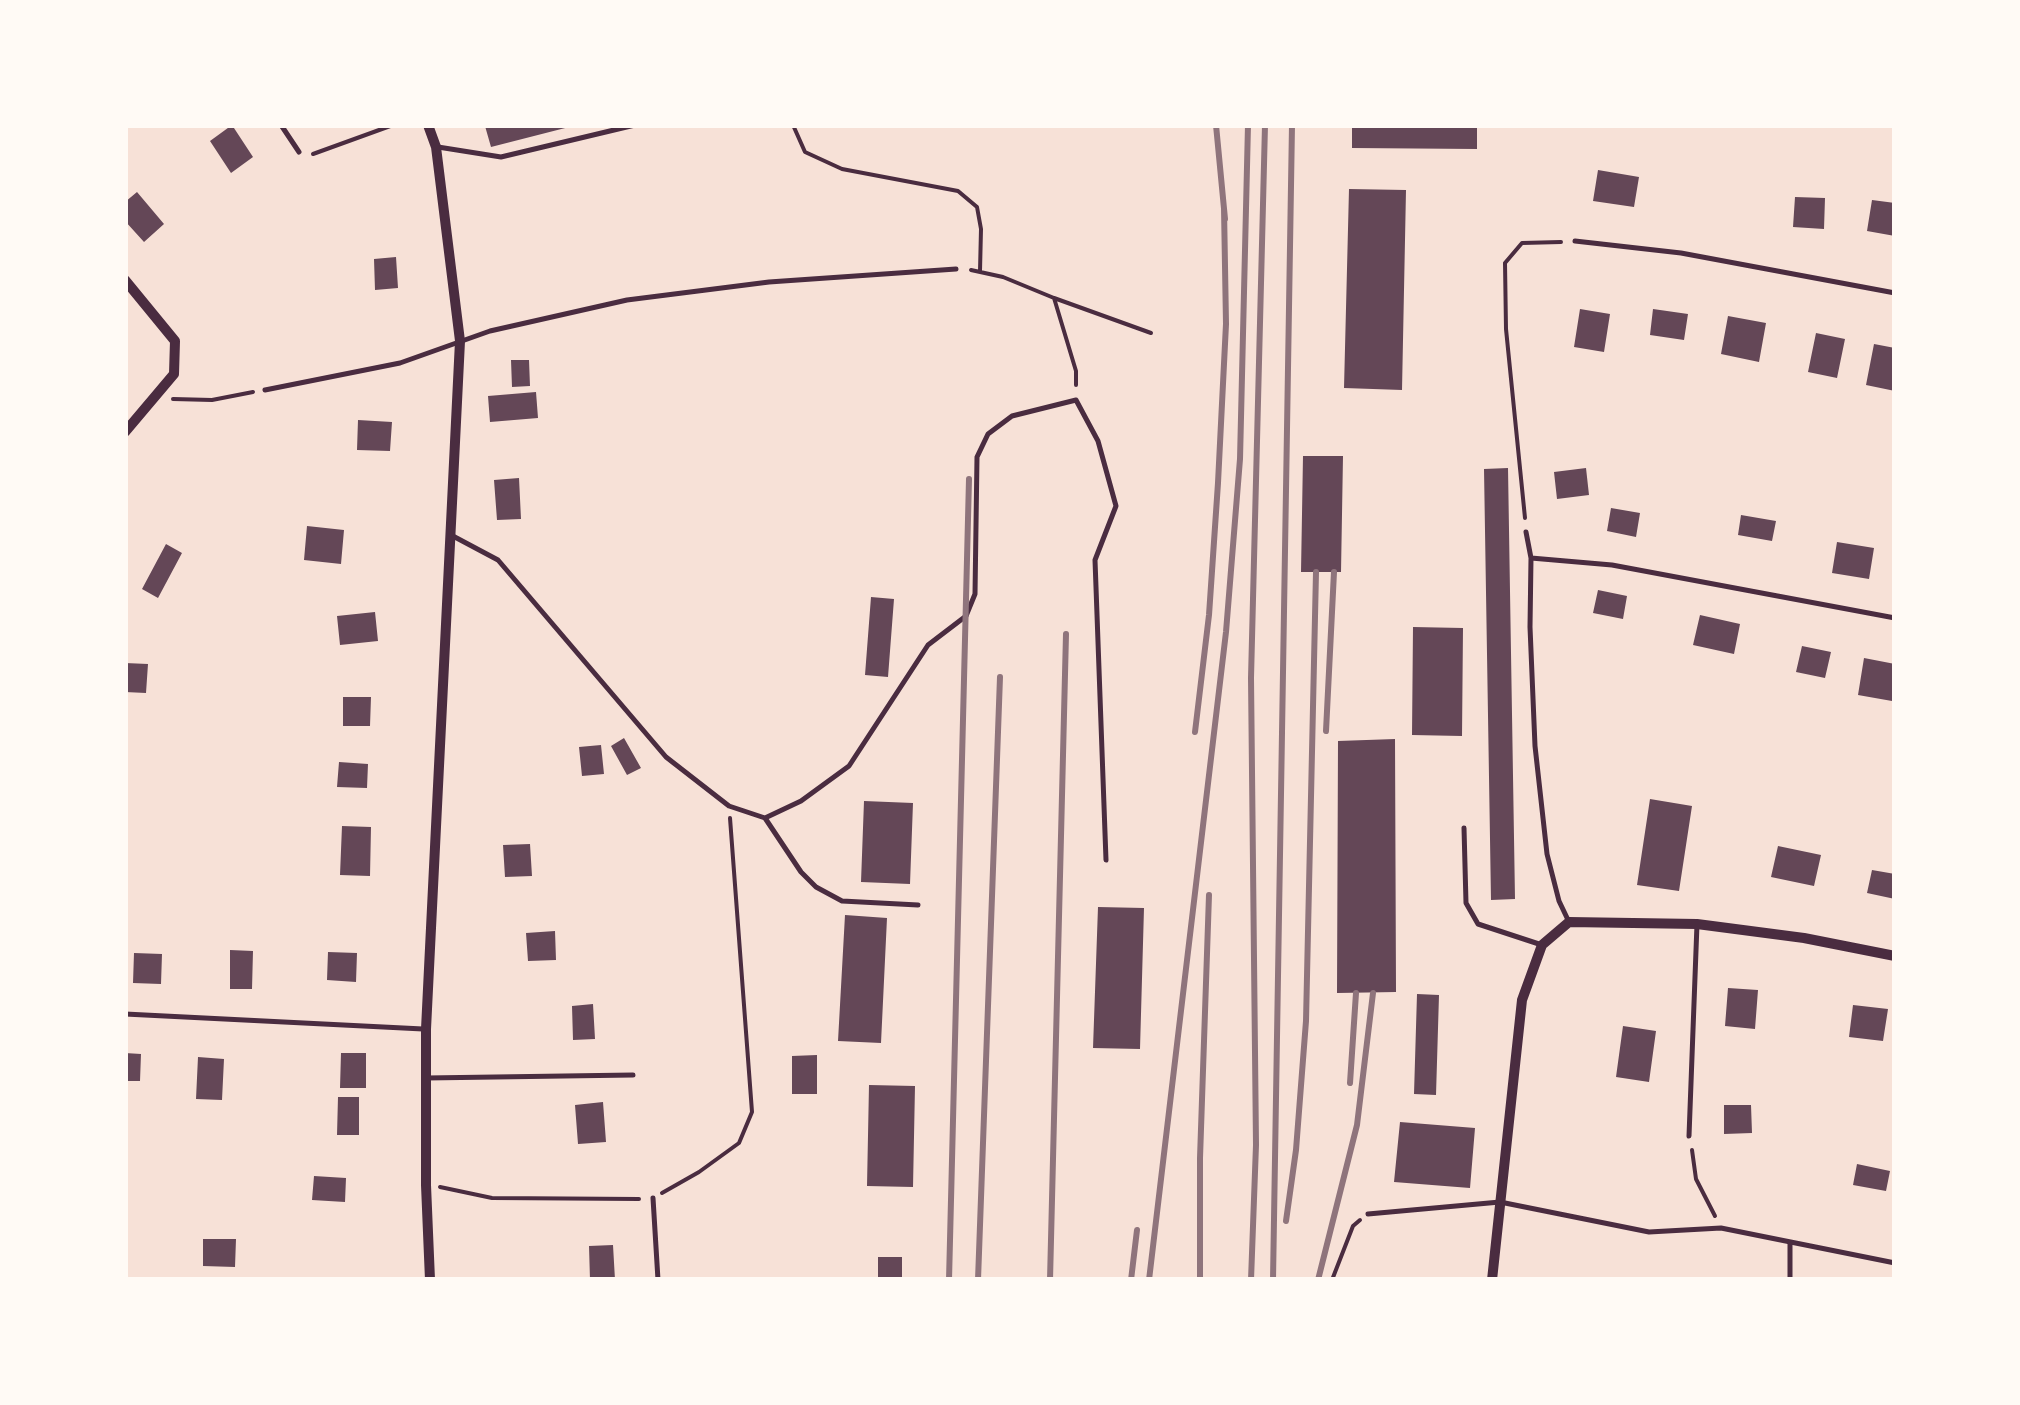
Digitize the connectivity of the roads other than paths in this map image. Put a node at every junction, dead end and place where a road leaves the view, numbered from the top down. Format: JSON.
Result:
{"nodes":[{"id":1,"x":281,"y":125,"type":"edge"},
{"id":2,"x":428,"y":125,"type":"edge"},
{"id":3,"x":635,"y":125,"type":"edge"},
{"id":4,"x":436,"y":147,"type":"junction"},
{"id":5,"x":299,"y":152,"type":"road end"},
{"id":6,"x":1575,"y":241,"type":"road end"},
{"id":7,"x":956,"y":269,"type":"road end"},
{"id":8,"x":125,"y":280,"type":"edge"},
{"id":9,"x":1895,"y":292,"type":"edge"},
{"id":10,"x":460,"y":341,"type":"junction"},
{"id":11,"x":265,"y":390,"type":"road end"},
{"id":12,"x":129,"y":417,"type":"edge"},
{"id":13,"x":125,"y":432,"type":"edge"},
{"id":14,"x":1526,"y":532,"type":"road end"},
{"id":15,"x":451,"y":535,"type":"junction"},
{"id":16,"x":1531,"y":558,"type":"junction"},
{"id":17,"x":1895,"y":618,"type":"edge"},
{"id":18,"x":765,"y":818,"type":"junction"},
{"id":19,"x":1464,"y":828,"type":"dead end"},
{"id":20,"x":1106,"y":860,"type":"dead end"},
{"id":21,"x":918,"y":905,"type":"dead end"},
{"id":22,"x":1569,"y":922,"type":"junction"},
{"id":23,"x":1697,"y":924,"type":"junction"},
{"id":24,"x":1542,"y":946,"type":"junction"},
{"id":25,"x":1895,"y":956,"type":"edge"},
{"id":26,"x":125,"y":1014,"type":"edge"},
{"id":27,"x":426,"y":1029,"type":"junction"},
{"id":28,"x":632,"y":1075,"type":"dead end"},
{"id":29,"x":426,"y":1078,"type":"junction"},
{"id":30,"x":1689,"y":1136,"type":"road end"},
{"id":31,"x":653,"y":1198,"type":"road end"},
{"id":32,"x":1500,"y":1202,"type":"junction"},
{"id":33,"x":1368,"y":1214,"type":"road end"},
{"id":34,"x":1790,"y":1242,"type":"junction"},
{"id":35,"x":1895,"y":1263,"type":"edge"},
{"id":36,"x":430,"y":1280,"type":"edge"},
{"id":37,"x":658,"y":1280,"type":"edge"},
{"id":38,"x":1492,"y":1280,"type":"edge"},
{"id":39,"x":1790,"y":1280,"type":"edge"}],
"edges":[{"from":1,"to":5,"type":"lane"},
{"from":2,"to":4,"type":"street"},
{"from":3,"to":4,"type":"lane"},
{"from":4,"to":10,"type":"street"},
{"from":6,"to":9,"type":"lane"},
{"from":7,"to":10,"type":"lane"},
{"from":8,"to":12,"type":"street"},
{"from":10,"to":11,"type":"lane"},
{"from":10,"to":15,"type":"street"},
{"from":12,"to":13,"type":"street"},
{"from":14,"to":16,"type":"lane"},
{"from":15,"to":18,"type":"lane"},
{"from":15,"to":27,"type":"street"},
{"from":16,"to":17,"type":"lane"},
{"from":16,"to":22,"type":"lane"},
{"from":18,"to":20,"type":"lane"},
{"from":18,"to":21,"type":"lane"},
{"from":19,"to":24,"type":"lane"},
{"from":22,"to":23,"type":"street"},
{"from":22,"to":24,"type":"street"},
{"from":23,"to":25,"type":"street"},
{"from":23,"to":30,"type":"lane"},
{"from":24,"to":32,"type":"street"},
{"from":26,"to":27,"type":"lane"},
{"from":27,"to":29,"type":"street"},
{"from":28,"to":29,"type":"lane"},
{"from":29,"to":36,"type":"street"},
{"from":31,"to":37,"type":"lane"},
{"from":32,"to":33,"type":"lane"},
{"from":32,"to":34,"type":"lane"},
{"from":32,"to":38,"type":"street"},
{"from":34,"to":35,"type":"lane"},
{"from":34,"to":39,"type":"lane"}]}
